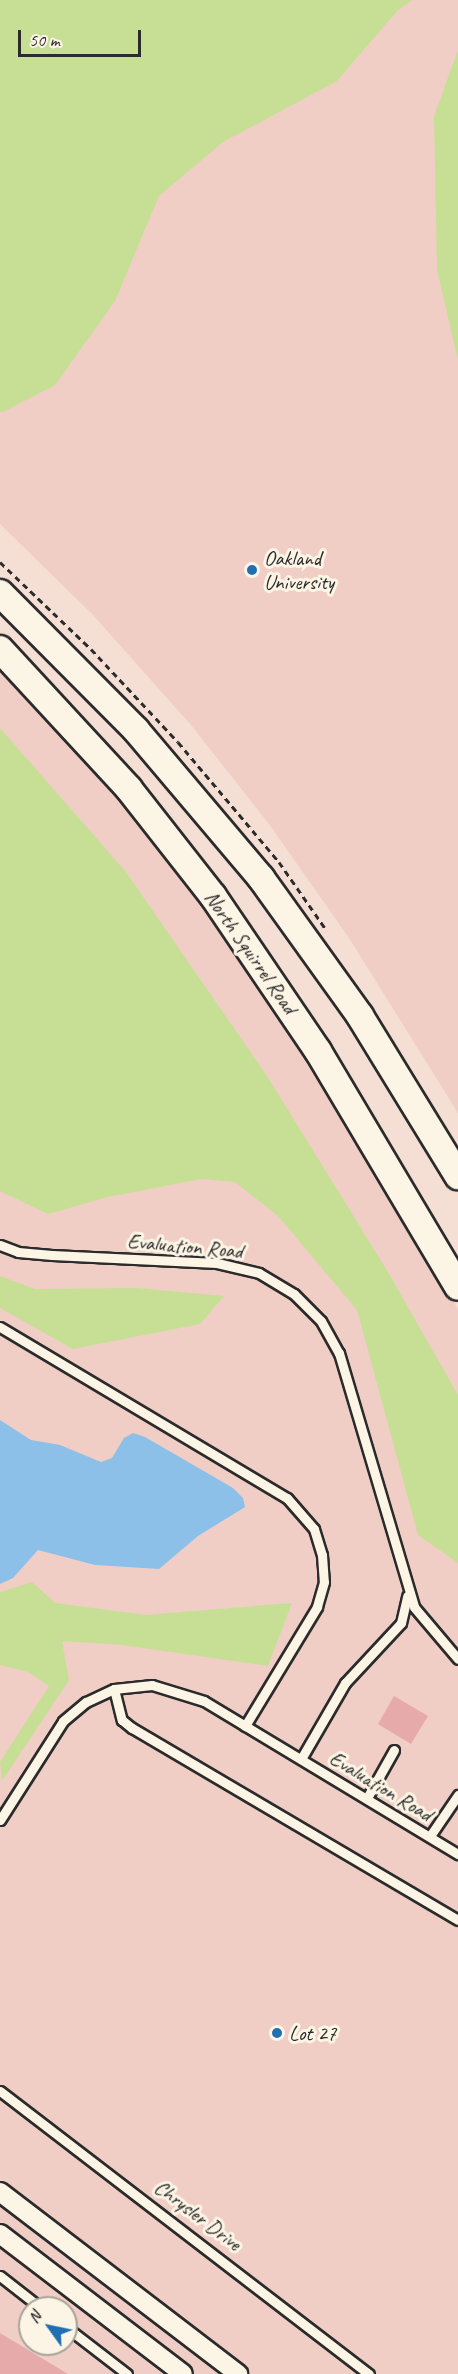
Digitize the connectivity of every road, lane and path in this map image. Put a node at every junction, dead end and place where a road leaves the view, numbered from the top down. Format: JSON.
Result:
{"nodes":[{"id":1,"x":0,"y":593,"type":"edge"},
{"id":2,"x":0,"y":649,"type":"edge"},
{"id":3,"x":458,"y":1176,"type":"edge"},
{"id":4,"x":0,"y":1245,"type":"edge"},
{"id":5,"x":458,"y":1287,"type":"edge"},
{"id":6,"x":0,"y":1327,"type":"edge"},
{"id":7,"x":407,"y":1589,"type":"junction"},
{"id":8,"x":458,"y":1659,"type":"edge"},
{"id":9,"x":114,"y":1689,"type":"junction"},
{"id":10,"x":245,"y":1726,"type":"junction"},
{"id":11,"x":394,"y":1750,"type":"dead end"},
{"id":12,"x":301,"y":1759,"type":"junction"},
{"id":13,"x":458,"y":1795,"type":"edge"},
{"id":14,"x":366,"y":1798,"type":"junction"},
{"id":15,"x":1,"y":1814,"type":"edge"},
{"id":16,"x":430,"y":1836,"type":"junction"},
{"id":17,"x":458,"y":1854,"type":"edge"},
{"id":18,"x":458,"y":1920,"type":"edge"},
{"id":19,"x":0,"y":2091,"type":"edge"},
{"id":20,"x":0,"y":2192,"type":"edge"},
{"id":21,"x":0,"y":2234,"type":"edge"},
{"id":22,"x":0,"y":2276,"type":"edge"},
{"id":23,"x":26,"y":2296,"type":"edge"},
{"id":24,"x":78,"y":2336,"type":"edge"},
{"id":25,"x":127,"y":2374,"type":"edge"},
{"id":26,"x":183,"y":2374,"type":"edge"},
{"id":27,"x":238,"y":2374,"type":"edge"},
{"id":28,"x":369,"y":2374,"type":"edge"}],
"edges":[{"from":1,"to":3,"type":"main road"},
{"from":2,"to":5,"type":"main road","name":"North Squirrel Road"},
{"from":4,"to":7,"type":"lane","name":"Evaluation Road"},
{"from":6,"to":10,"type":"lane"},
{"from":7,"to":8,"type":"lane","name":"Evaluation Road"},
{"from":7,"to":12,"type":"lane","name":"Evaluation Road"},
{"from":9,"to":10,"type":"lane","name":"Evaluation Road"},
{"from":9,"to":15,"type":"lane","name":"Evaluation Road"},
{"from":9,"to":18,"type":"lane"},
{"from":10,"to":12,"type":"lane","name":"Evaluation Road"},
{"from":11,"to":14,"type":"lane"},
{"from":12,"to":14,"type":"lane","name":"Evaluation Road"},
{"from":13,"to":16,"type":"lane","name":"Evaluation Road"},
{"from":14,"to":16,"type":"lane","name":"Evaluation Road"},
{"from":16,"to":17,"type":"lane"},
{"from":19,"to":28,"type":"lane","name":"Chrysler Drive"},
{"from":20,"to":27,"type":"street"},
{"from":21,"to":26,"type":"street"},
{"from":22,"to":23,"type":"lane"},
{"from":24,"to":25,"type":"lane"}]}
